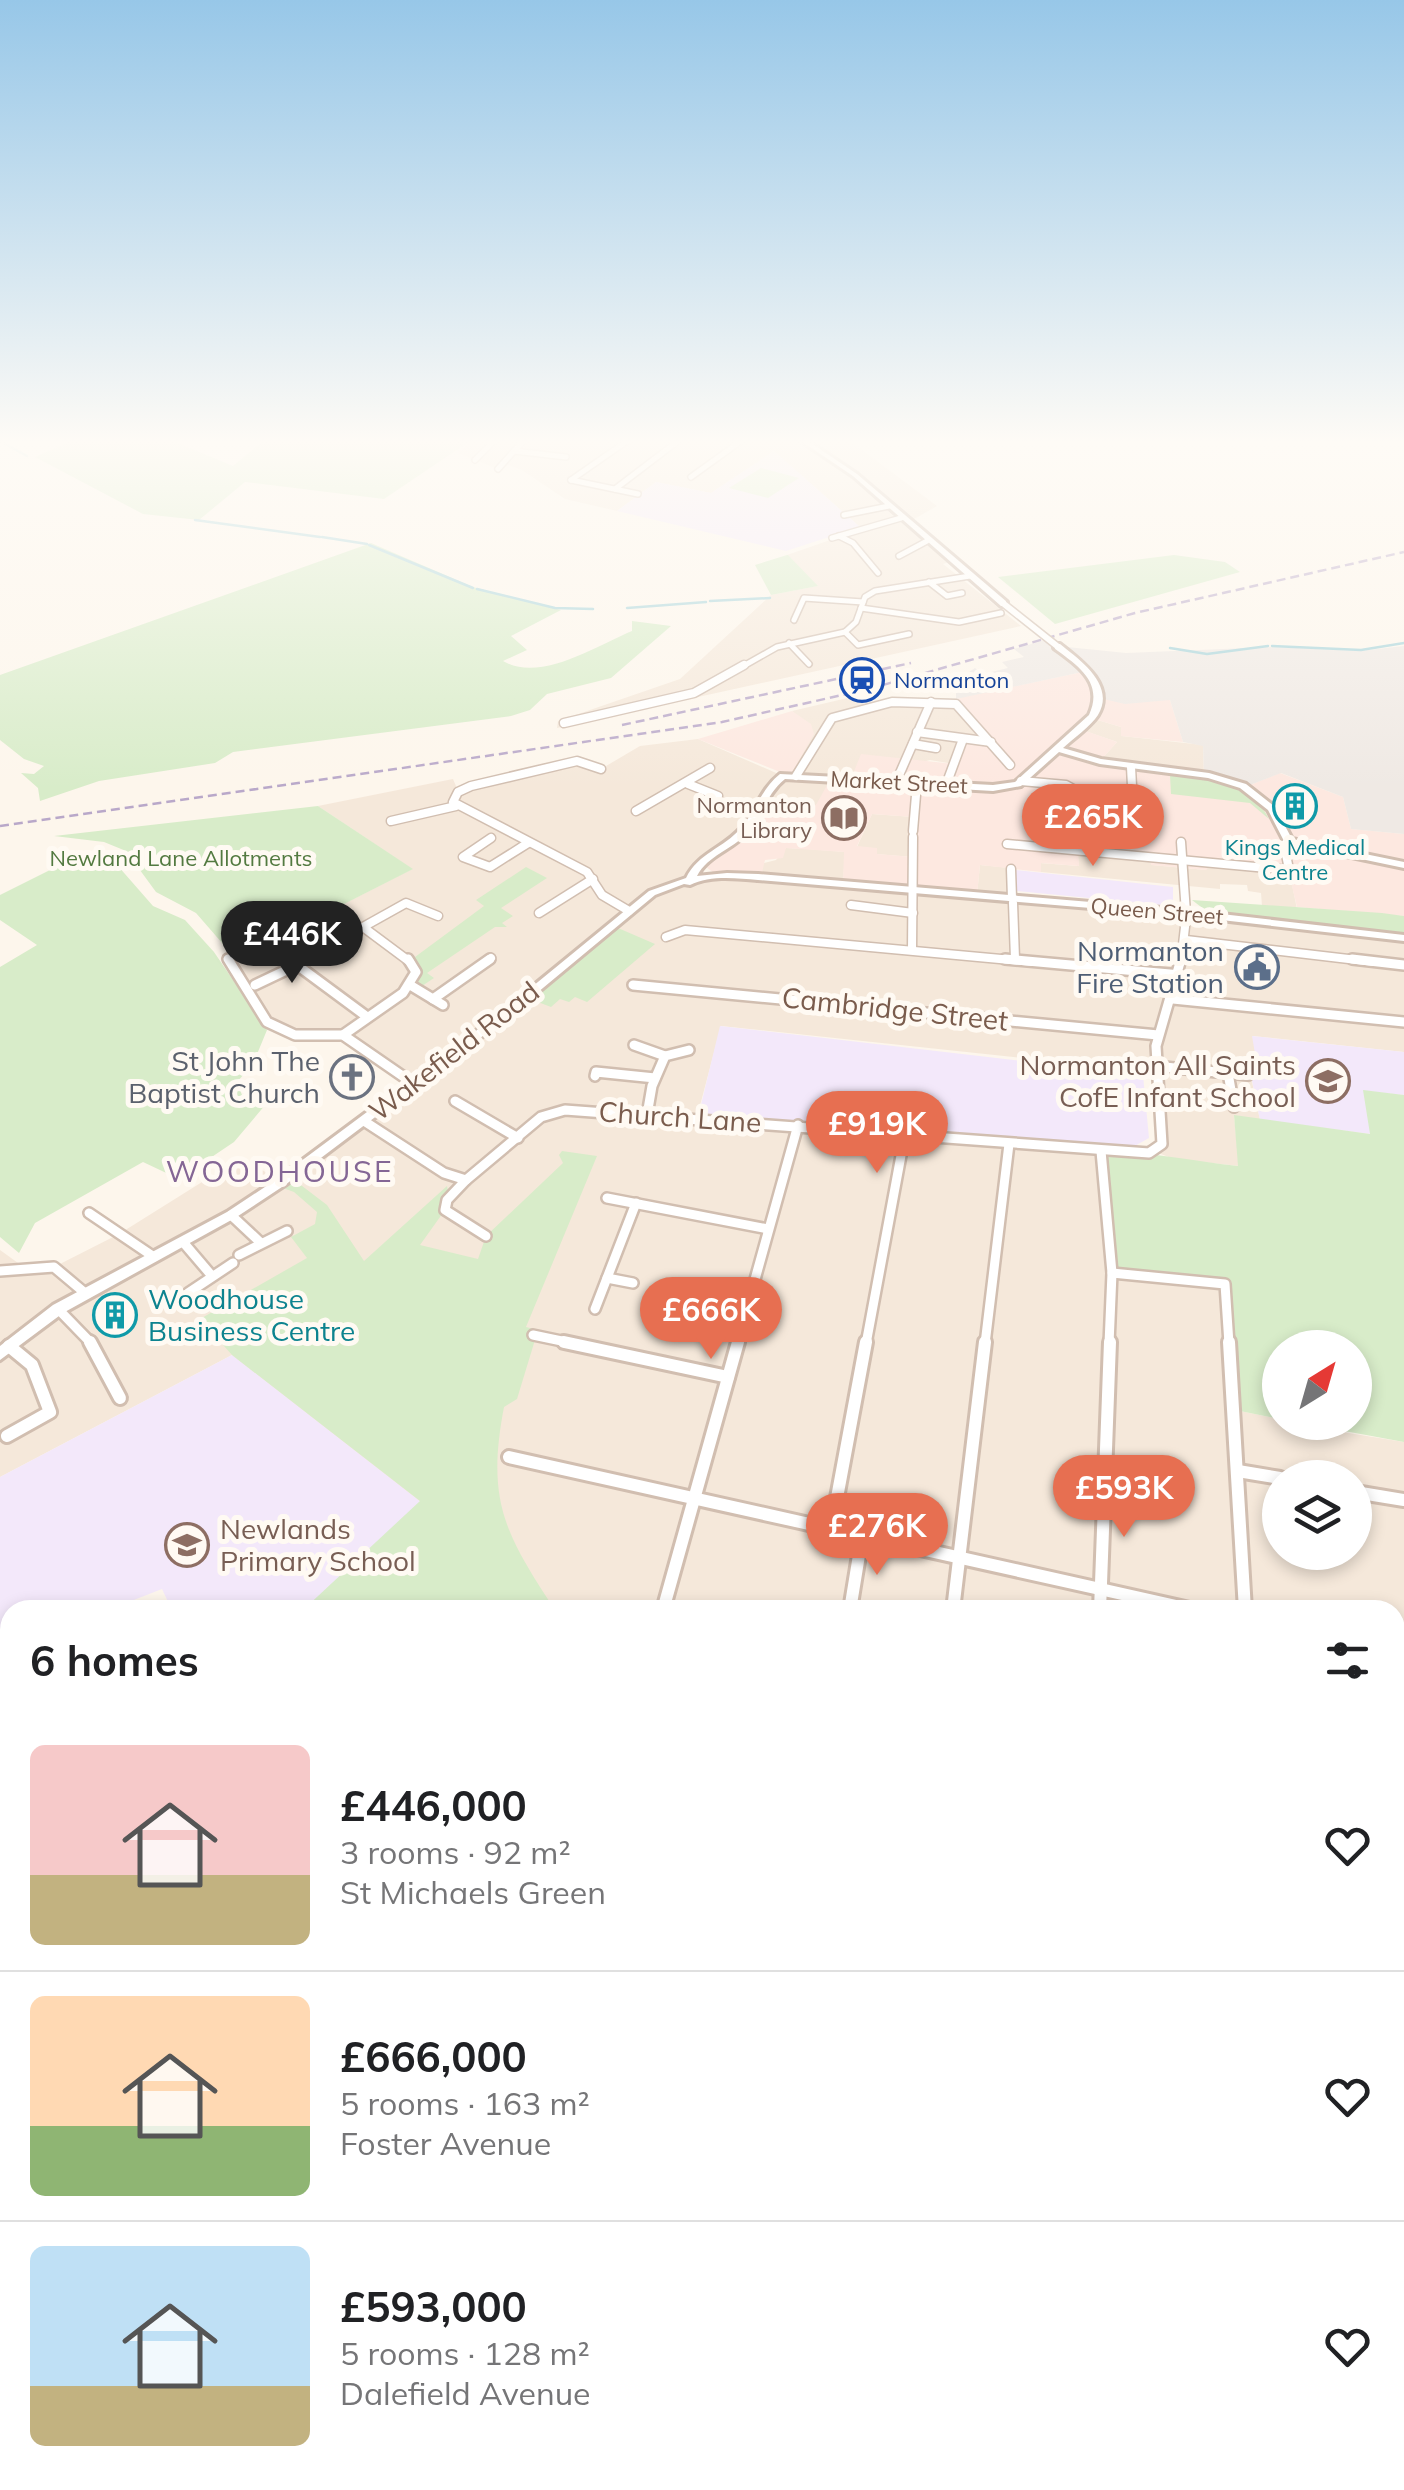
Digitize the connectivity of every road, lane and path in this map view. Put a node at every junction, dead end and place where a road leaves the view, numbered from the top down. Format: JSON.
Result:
{"nodes":[{"id":1,"x":865,"y":557,"type":"edge"},
{"id":2,"x":947,"y":557,"type":"edge"},
{"id":3,"x":878,"y":573,"type":"dead end"},
{"id":4,"x":970,"y":576,"type":"junction"},
{"id":5,"x":929,"y":582,"type":"junction"},
{"id":6,"x":962,"y":593,"type":"dead end"},
{"id":7,"x":862,"y":605,"type":"junction"},
{"id":8,"x":1002,"y":608,"type":"junction"},
{"id":9,"x":794,"y":620,"type":"dead end"},
{"id":10,"x":959,"y":622,"type":"junction"},
{"id":11,"x":970,"y":630,"type":"dead end"},
{"id":12,"x":845,"y":632,"type":"junction"},
{"id":13,"x":909,"y":634,"type":"dead end"},
{"id":14,"x":789,"y":643,"type":"junction"},
{"id":15,"x":810,"y":664,"type":"dead end"},
{"id":16,"x":931,"y":702,"type":"junction"},
{"id":17,"x":564,"y":724,"type":"dead end"},
{"id":18,"x":918,"y":732,"type":"junction"},
{"id":19,"x":963,"y":739,"type":"junction"},
{"id":20,"x":991,"y":742,"type":"junction"},
{"id":21,"x":913,"y":744,"type":"junction"},
{"id":22,"x":936,"y":748,"type":"dead end"},
{"id":23,"x":1058,"y":749,"type":"junction"},
{"id":24,"x":1010,"y":765,"type":"dead end"},
{"id":25,"x":1132,"y":767,"type":"junction"},
{"id":26,"x":710,"y":768,"type":"dead end"},
{"id":27,"x":600,"y":769,"type":"dead end"},
{"id":28,"x":796,"y":776,"type":"junction"},
{"id":29,"x":896,"y":782,"type":"junction"},
{"id":30,"x":917,"y":783,"type":"junction"},
{"id":31,"x":688,"y":784,"type":"junction"},
{"id":32,"x":1017,"y":784,"type":"junction"},
{"id":33,"x":946,"y":785,"type":"junction"},
{"id":34,"x":718,"y":796,"type":"dead end"},
{"id":35,"x":456,"y":806,"type":"junction"},
{"id":36,"x":636,"y":811,"type":"dead end"},
{"id":37,"x":391,"y":821,"type":"dead end"},
{"id":38,"x":491,"y":838,"type":"dead end"},
{"id":39,"x":1288,"y":841,"type":"junction"},
{"id":40,"x":1181,"y":842,"type":"dead end"},
{"id":41,"x":528,"y":843,"type":"junction"},
{"id":42,"x":1006,"y":844,"type":"dead end"},
{"id":43,"x":1182,"y":860,"type":"junction"},
{"id":44,"x":1402,"y":863,"type":"edge"},
{"id":45,"x":1011,"y":869,"type":"dead end"},
{"id":46,"x":697,"y":874,"type":"junction"},
{"id":47,"x":725,"y":875,"type":"junction"},
{"id":48,"x":593,"y":879,"type":"junction"},
{"id":49,"x":916,"y":889,"type":"junction"},
{"id":50,"x":648,"y":897,"type":"junction"},
{"id":51,"x":1013,"y":900,"type":"junction"},
{"id":52,"x":850,"y":905,"type":"dead end"},
{"id":53,"x":629,"y":911,"type":"junction"},
{"id":54,"x":539,"y":912,"type":"dead end"},
{"id":55,"x":913,"y":913,"type":"junction"},
{"id":56,"x":1186,"y":915,"type":"junction"},
{"id":57,"x":438,"y":916,"type":"dead end"},
{"id":58,"x":666,"y":937,"type":"dead end"},
{"id":59,"x":1404,"y":938,"type":"edge"},
{"id":60,"x":1186,"y":940,"type":"junction"},
{"id":61,"x":315,"y":946,"type":"dead end"},
{"id":62,"x":912,"y":950,"type":"junction"},
{"id":63,"x":491,"y":958,"type":"dead end"},
{"id":64,"x":228,"y":959,"type":"dead end"},
{"id":65,"x":1014,"y":960,"type":"junction"},
{"id":66,"x":297,"y":965,"type":"junction"},
{"id":67,"x":1404,"y":966,"type":"edge"},
{"id":68,"x":1180,"y":975,"type":"junction"},
{"id":69,"x":262,"y":983,"type":"dead end"},
{"id":70,"x":410,"y":985,"type":"junction"},
{"id":71,"x":632,"y":985,"type":"dead end"},
{"id":72,"x":433,"y":999,"type":"junction"},
{"id":73,"x":1173,"y":999,"type":"junction"},
{"id":74,"x":443,"y":1005,"type":"dead end"},
{"id":75,"x":366,"y":1016,"type":"junction"},
{"id":76,"x":1404,"y":1022,"type":"edge"},
{"id":77,"x":343,"y":1035,"type":"junction"},
{"id":78,"x":1158,"y":1035,"type":"junction"},
{"id":79,"x":634,"y":1045,"type":"dead end"},
{"id":80,"x":690,"y":1050,"type":"dead end"},
{"id":81,"x":665,"y":1056,"type":"junction"},
{"id":82,"x":1154,"y":1066,"type":"junction"},
{"id":83,"x":1228,"y":1073,"type":"junction"},
{"id":84,"x":1248,"y":1075,"type":"dead end"},
{"id":85,"x":595,"y":1076,"type":"dead end"},
{"id":86,"x":656,"y":1078,"type":"junction"},
{"id":87,"x":414,"y":1084,"type":"junction"},
{"id":88,"x":456,"y":1101,"type":"dead end"},
{"id":89,"x":1234,"y":1107,"type":"dead end"},
{"id":90,"x":647,"y":1115,"type":"junction"},
{"id":91,"x":364,"y":1122,"type":"junction"},
{"id":92,"x":798,"y":1125,"type":"junction"},
{"id":93,"x":905,"y":1134,"type":"junction"},
{"id":94,"x":518,"y":1138,"type":"junction"},
{"id":95,"x":1009,"y":1144,"type":"junction"},
{"id":96,"x":1101,"y":1151,"type":"junction"},
{"id":97,"x":466,"y":1180,"type":"junction"},
{"id":98,"x":606,"y":1198,"type":"dead end"},
{"id":99,"x":636,"y":1203,"type":"junction"},
{"id":100,"x":89,"y":1213,"type":"dead end"},
{"id":101,"x":232,"y":1215,"type":"junction"},
{"id":102,"x":768,"y":1229,"type":"junction"},
{"id":103,"x":287,"y":1231,"type":"dead end"},
{"id":104,"x":486,"y":1236,"type":"dead end"},
{"id":105,"x":183,"y":1242,"type":"junction"},
{"id":106,"x":261,"y":1243,"type":"junction"},
{"id":107,"x":154,"y":1257,"type":"junction"},
{"id":108,"x":0,"y":1271,"type":"edge"},
{"id":109,"x":1112,"y":1273,"type":"junction"},
{"id":110,"x":212,"y":1276,"type":"junction"},
{"id":111,"x":607,"y":1278,"type":"junction"},
{"id":112,"x":633,"y":1283,"type":"dead end"},
{"id":113,"x":85,"y":1293,"type":"junction"},
{"id":114,"x":188,"y":1293,"type":"dead end"},
{"id":115,"x":58,"y":1309,"type":"junction"},
{"id":116,"x":596,"y":1309,"type":"dead end"},
{"id":117,"x":533,"y":1335,"type":"dead end"},
{"id":118,"x":4,"y":1350,"type":"edge"},
{"id":119,"x":728,"y":1377,"type":"junction"},
{"id":120,"x":120,"y":1398,"type":"dead end"},
{"id":121,"x":7,"y":1436,"type":"dead end"},
{"id":122,"x":510,"y":1457,"type":"dead end"},
{"id":123,"x":1238,"y":1471,"type":"junction"},
{"id":124,"x":1262,"y":1475,"type":"edge"},
{"id":125,"x":1372,"y":1495,"type":"edge"},
{"id":126,"x":694,"y":1499,"type":"junction"},
{"id":127,"x":1404,"y":1500,"type":"edge"},
{"id":128,"x":831,"y":1530,"type":"junction"},
{"id":129,"x":862,"y":1538,"type":"junction"},
{"id":130,"x":960,"y":1560,"type":"junction"},
{"id":131,"x":1101,"y":1592,"type":"junction"},
{"id":132,"x":666,"y":1600,"type":"edge"},
{"id":133,"x":852,"y":1600,"type":"edge"},
{"id":134,"x":954,"y":1600,"type":"edge"},
{"id":135,"x":1101,"y":1600,"type":"edge"},
{"id":136,"x":1142,"y":1600,"type":"edge"},
{"id":137,"x":1245,"y":1600,"type":"edge"}],
"edges":[{"from":1,"to":3,"type":"street"},
{"from":2,"to":4,"type":"street"},
{"from":4,"to":5,"type":"street"},
{"from":4,"to":8,"type":"street"},
{"from":5,"to":6,"type":"street"},
{"from":5,"to":7,"type":"street"},
{"from":7,"to":9,"type":"street"},
{"from":7,"to":10,"type":"street"},
{"from":7,"to":12,"type":"street"},
{"from":8,"to":10,"type":"street"},
{"from":8,"to":23,"type":"street","bridge":true},
{"from":10,"to":11,"type":"street"},
{"from":12,"to":13,"type":"street"},
{"from":12,"to":14,"type":"street"},
{"from":14,"to":15,"type":"street"},
{"from":14,"to":17,"type":"street"},
{"from":16,"to":18,"type":"street"},
{"from":16,"to":20,"type":"street"},
{"from":16,"to":28,"type":"street"},
{"from":18,"to":19,"type":"street"},
{"from":18,"to":21,"type":"street"},
{"from":19,"to":20,"type":"street"},
{"from":19,"to":33,"type":"street"},
{"from":20,"to":24,"type":"street"},
{"from":21,"to":22,"type":"street"},
{"from":21,"to":29,"type":"street"},
{"from":23,"to":25,"type":"street"},
{"from":23,"to":32,"type":"street"},
{"from":25,"to":32,"type":"street"},
{"from":25,"to":39,"type":"street"},
{"from":26,"to":31,"type":"street"},
{"from":27,"to":35,"type":"street"},
{"from":28,"to":29,"type":"street","name":"Market Street"},
{"from":28,"to":46,"type":"street","name":"Market Street"},
{"from":29,"to":30,"type":"street","name":"Market Street"},
{"from":30,"to":33,"type":"street","name":"Market Street"},
{"from":30,"to":49,"type":"street"},
{"from":31,"to":34,"type":"street"},
{"from":31,"to":36,"type":"street"},
{"from":32,"to":33,"type":"street","name":"Market Street"},
{"from":35,"to":37,"type":"street"},
{"from":35,"to":41,"type":"street"},
{"from":38,"to":41,"type":"street"},
{"from":39,"to":43,"type":"street"},
{"from":39,"to":44,"type":"street"},
{"from":40,"to":43,"type":"street","name":"Church Lane"},
{"from":41,"to":48,"type":"street"},
{"from":42,"to":43,"type":"street"},
{"from":43,"to":56,"type":"street","name":"Church Lane"},
{"from":45,"to":51,"type":"street"},
{"from":46,"to":47,"type":"street","name":"Queen Street"},
{"from":46,"to":47,"type":"street"},
{"from":46,"to":50,"type":"street","name":"Queen Street"},
{"from":46,"to":50,"type":"street","name":"Queen Street"},
{"from":47,"to":49,"type":"street","name":"Queen Street"},
{"from":48,"to":53,"type":"street"},
{"from":48,"to":54,"type":"street"},
{"from":49,"to":51,"type":"street","name":"Queen Street"},
{"from":49,"to":55,"type":"street"},
{"from":50,"to":53,"type":"street","name":"Wakefield Road"},
{"from":51,"to":56,"type":"street","name":"Queen Street"},
{"from":51,"to":65,"type":"street"},
{"from":52,"to":55,"type":"street"},
{"from":53,"to":87,"type":"street","name":"Wakefield Road"},
{"from":55,"to":62,"type":"street"},
{"from":56,"to":59,"type":"street","name":"Queen Street"},
{"from":56,"to":60,"type":"street","name":"Church Lane"},
{"from":57,"to":70,"type":"street"},
{"from":58,"to":62,"type":"street"},
{"from":60,"to":67,"type":"street"},
{"from":60,"to":68,"type":"street","name":"Church Lane"},
{"from":61,"to":66,"type":"street"},
{"from":62,"to":65,"type":"street"},
{"from":63,"to":72,"type":"street"},
{"from":64,"to":77,"type":"street"},
{"from":65,"to":68,"type":"street"},
{"from":66,"to":69,"type":"street"},
{"from":66,"to":75,"type":"street"},
{"from":68,"to":73,"type":"street","name":"Church Lane"},
{"from":70,"to":72,"type":"street"},
{"from":70,"to":75,"type":"street"},
{"from":71,"to":78,"type":"street","name":"Cambridge Street"},
{"from":72,"to":74,"type":"street"},
{"from":73,"to":76,"type":"street"},
{"from":73,"to":78,"type":"street","name":"Church Lane"},
{"from":75,"to":77,"type":"street"},
{"from":77,"to":87,"type":"street"},
{"from":78,"to":82,"type":"street","name":"Church Lane"},
{"from":79,"to":81,"type":"street"},
{"from":80,"to":81,"type":"street"},
{"from":81,"to":86,"type":"street"},
{"from":82,"to":83,"type":"street"},
{"from":82,"to":96,"type":"street","name":"Church Lane"},
{"from":83,"to":84,"type":"street"},
{"from":83,"to":89,"type":"street"},
{"from":85,"to":86,"type":"street"},
{"from":86,"to":90,"type":"street"},
{"from":87,"to":91,"type":"street","name":"Wakefield Road"},
{"from":88,"to":94,"type":"street"},
{"from":90,"to":92,"type":"street","name":"Church Lane"},
{"from":90,"to":94,"type":"street","name":"Church Lane"},
{"from":91,"to":97,"type":"street"},
{"from":91,"to":101,"type":"street","name":"Wakefield Road"},
{"from":92,"to":93,"type":"street","name":"Church Lane"},
{"from":92,"to":102,"type":"street"},
{"from":93,"to":95,"type":"street","name":"Church Lane"},
{"from":93,"to":128,"type":"street"},
{"from":94,"to":97,"type":"street","name":"Church Lane"},
{"from":95,"to":96,"type":"street","name":"Church Lane"},
{"from":95,"to":130,"type":"street"},
{"from":96,"to":109,"type":"street"},
{"from":97,"to":104,"type":"street"},
{"from":98,"to":99,"type":"street"},
{"from":99,"to":102,"type":"street"},
{"from":99,"to":111,"type":"street"},
{"from":100,"to":107,"type":"street"},
{"from":101,"to":105,"type":"street","name":"Wakefield Road"},
{"from":101,"to":106,"type":"street"},
{"from":102,"to":119,"type":"street"},
{"from":103,"to":106,"type":"street"},
{"from":105,"to":107,"type":"street","name":"Wakefield Road"},
{"from":105,"to":110,"type":"street"},
{"from":106,"to":110,"type":"street"},
{"from":107,"to":113,"type":"street","name":"Wakefield Road"},
{"from":108,"to":113,"type":"street"},
{"from":109,"to":123,"type":"street"},
{"from":109,"to":131,"type":"street"},
{"from":110,"to":114,"type":"street"},
{"from":111,"to":112,"type":"street"},
{"from":111,"to":116,"type":"street"},
{"from":113,"to":115,"type":"street","name":"Wakefield Road"},
{"from":115,"to":118,"type":"street","name":"Wakefield Road"},
{"from":115,"to":120,"type":"street"},
{"from":117,"to":119,"type":"street"},
{"from":118,"to":121,"type":"street"},
{"from":119,"to":126,"type":"street"},
{"from":122,"to":126,"type":"street"},
{"from":123,"to":124,"type":"street"},
{"from":123,"to":137,"type":"street"},
{"from":125,"to":127,"type":"street"},
{"from":126,"to":128,"type":"street"},
{"from":126,"to":132,"type":"street"},
{"from":128,"to":129,"type":"street"},
{"from":129,"to":130,"type":"street"},
{"from":129,"to":133,"type":"street"},
{"from":130,"to":131,"type":"street"},
{"from":130,"to":134,"type":"street"},
{"from":131,"to":135,"type":"street"},
{"from":131,"to":136,"type":"street"}]}
